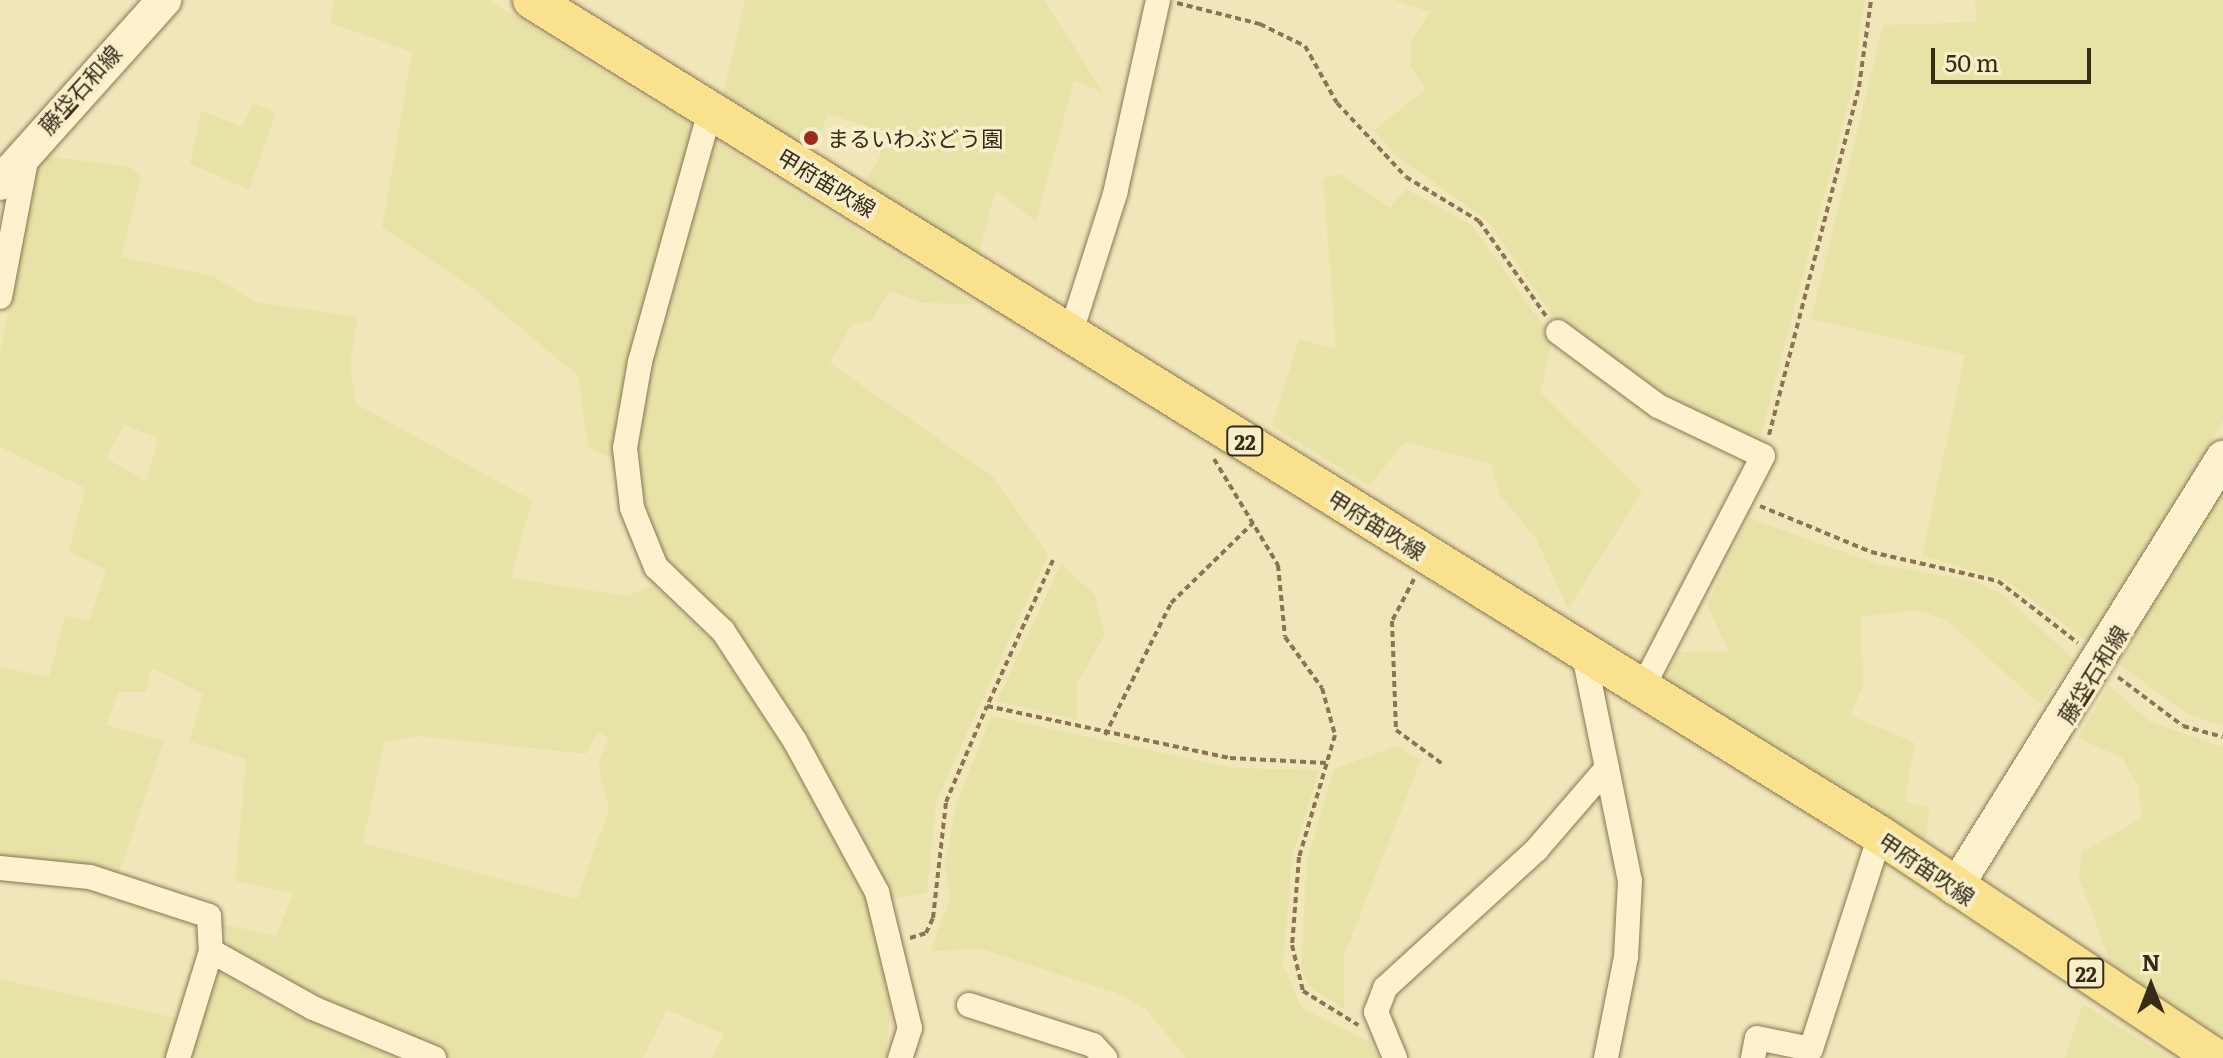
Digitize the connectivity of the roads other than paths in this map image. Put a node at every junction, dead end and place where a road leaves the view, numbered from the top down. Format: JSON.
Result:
{"nodes":[{"id":1,"x":164,"y":0,"type":"edge"},
{"id":2,"x":532,"y":0,"type":"edge"},
{"id":3,"x":1161,"y":0,"type":"edge"},
{"id":4,"x":710,"y":111,"type":"junction"},
{"id":5,"x":29,"y":144,"type":"junction"},
{"id":6,"x":0,"y":183,"type":"edge"},
{"id":7,"x":0,"y":297,"type":"edge"},
{"id":8,"x":1071,"y":332,"type":"junction"},
{"id":9,"x":1558,"y":332,"type":"road end"},
{"id":10,"x":2223,"y":458,"type":"edge"},
{"id":11,"x":1584,"y":655,"type":"junction"},
{"id":12,"x":1641,"y":690,"type":"junction"},
{"id":13,"x":1607,"y":768,"type":"junction"},
{"id":14,"x":1880,"y":835,"type":"junction"},
{"id":15,"x":0,"y":868,"type":"edge"},
{"id":16,"x":1955,"y":888,"type":"junction"},
{"id":17,"x":211,"y":951,"type":"junction"},
{"id":18,"x":969,"y":1005,"type":"dead end"},
{"id":19,"x":1390,"y":1051,"type":"edge"},
{"id":20,"x":178,"y":1058,"type":"edge"},
{"id":21,"x":434,"y":1058,"type":"edge"},
{"id":22,"x":900,"y":1058,"type":"edge"},
{"id":23,"x":1105,"y":1058,"type":"edge"},
{"id":24,"x":1606,"y":1058,"type":"edge"},
{"id":25,"x":1753,"y":1058,"type":"edge"},
{"id":26,"x":2216,"y":1058,"type":"edge"}],
"edges":[{"from":1,"to":5,"type":"main road","name":"藤垈石和線"},
{"from":2,"to":4,"type":"main road","name":"甲府笛吹線","number":"22"},
{"from":3,"to":8,"type":"street"},
{"from":4,"to":8,"type":"main road","name":"甲府笛吹線","number":"22"},
{"from":4,"to":22,"type":"street"},
{"from":5,"to":6,"type":"main road","name":"藤垈石和線"},
{"from":5,"to":7,"type":"street"},
{"from":8,"to":11,"type":"main road","name":"甲府笛吹線","number":"22"},
{"from":9,"to":12,"type":"street"},
{"from":10,"to":16,"type":"main road","name":"藤垈石和線"},
{"from":11,"to":12,"type":"main road","name":"甲府笛吹線","number":"22"},
{"from":11,"to":13,"type":"street"},
{"from":12,"to":14,"type":"main road","name":"甲府笛吹線","number":"22"},
{"from":13,"to":19,"type":"street"},
{"from":13,"to":24,"type":"street"},
{"from":14,"to":16,"type":"main road","name":"甲府笛吹線","number":"22"},
{"from":14,"to":25,"type":"street"},
{"from":15,"to":17,"type":"street"},
{"from":16,"to":26,"type":"main road","name":"甲府笛吹線","number":"22"},
{"from":17,"to":20,"type":"street"},
{"from":17,"to":21,"type":"street"},
{"from":18,"to":23,"type":"street"}]}
